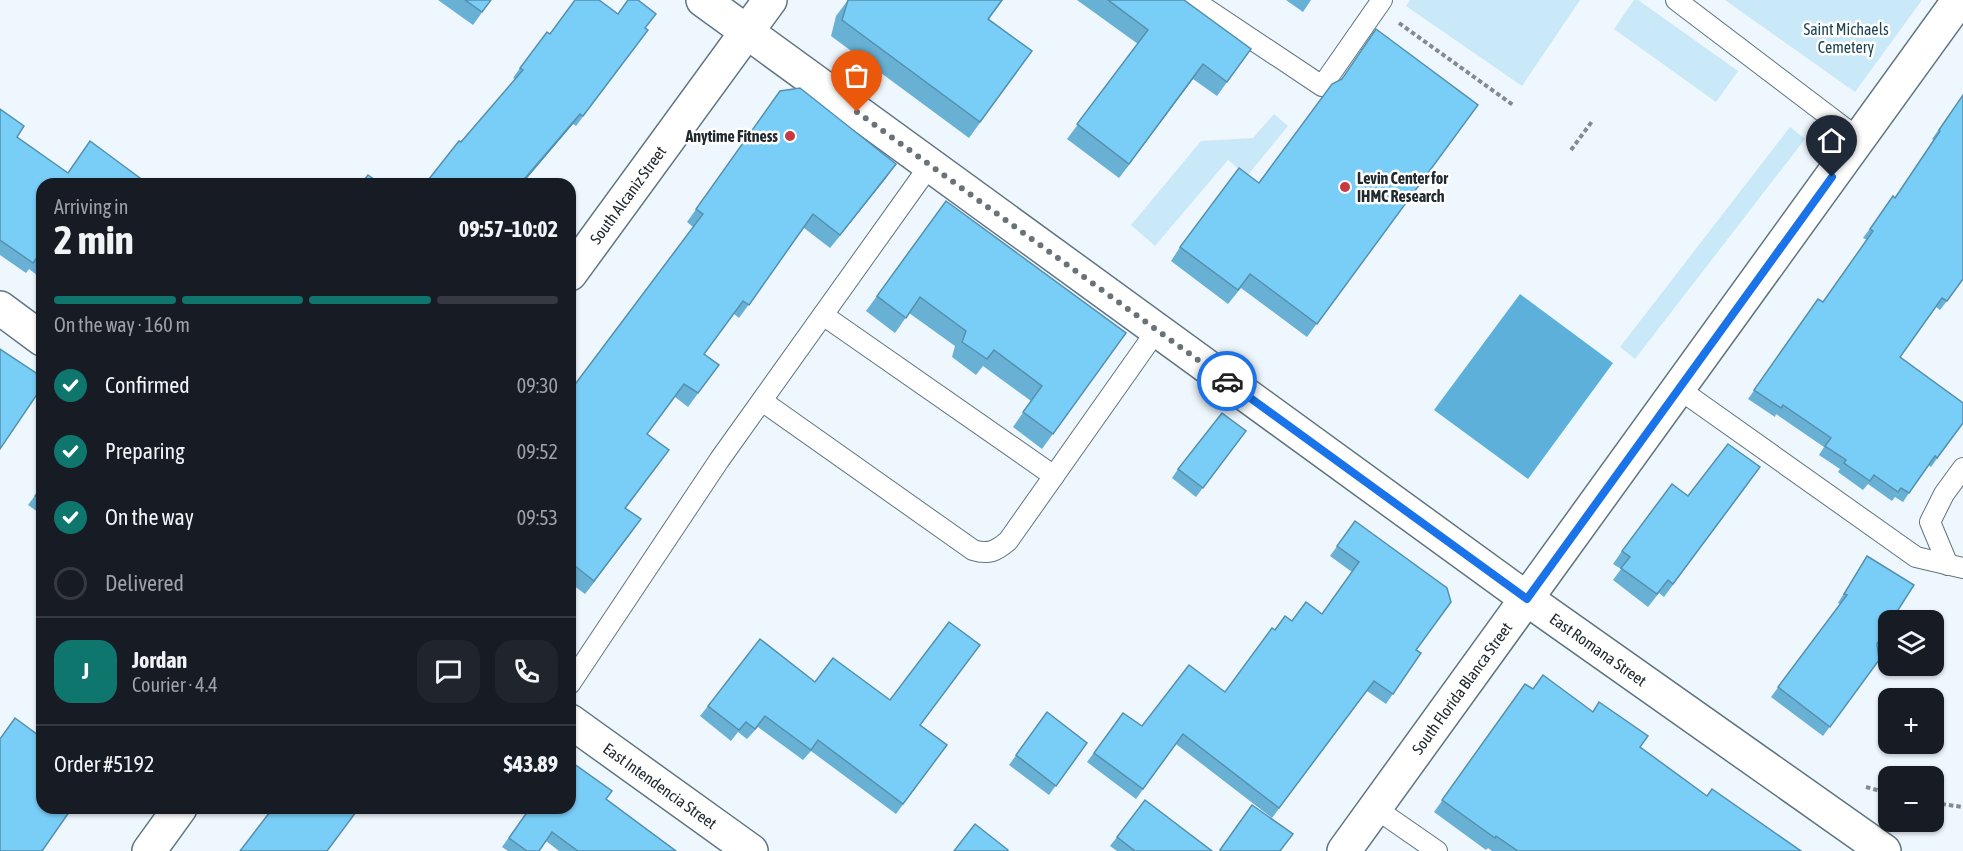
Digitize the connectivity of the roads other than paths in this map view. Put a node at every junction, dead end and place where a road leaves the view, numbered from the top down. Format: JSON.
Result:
{"nodes":[{"id":1,"x":703,"y":0,"type":"edge"},
{"id":2,"x":770,"y":0,"type":"edge"},
{"id":3,"x":1193,"y":0,"type":"edge"},
{"id":4,"x":1382,"y":0,"type":"edge"},
{"id":5,"x":1676,"y":0,"type":"edge"},
{"id":6,"x":1959,"y":0,"type":"edge"},
{"id":7,"x":747,"y":32,"type":"junction"},
{"id":8,"x":1859,"y":139,"type":"junction"},
{"id":9,"x":930,"y":165,"type":"junction"},
{"id":10,"x":576,"y":266,"type":"edge"},
{"id":11,"x":0,"y":309,"type":"edge"},
{"id":12,"x":823,"y":315,"type":"junction"},
{"id":13,"x":1157,"y":330,"type":"junction"},
{"id":14,"x":36,"y":335,"type":"edge"},
{"id":15,"x":1679,"y":389,"type":"junction"},
{"id":16,"x":762,"y":401,"type":"junction"},
{"id":17,"x":1963,"y":468,"type":"edge"},
{"id":18,"x":1054,"y":476,"type":"junction"},
{"id":19,"x":1956,"y":566,"type":"edge"},
{"id":20,"x":1527,"y":599,"type":"junction"},
{"id":21,"x":576,"y":675,"type":"edge"},
{"id":22,"x":576,"y":725,"type":"edge"},
{"id":23,"x":1375,"y":808,"type":"junction"},
{"id":24,"x":176,"y":814,"type":"edge"},
{"id":25,"x":149,"y":851,"type":"edge"},
{"id":26,"x":751,"y":851,"type":"edge"},
{"id":27,"x":1344,"y":851,"type":"edge"},
{"id":28,"x":1437,"y":851,"type":"edge"},
{"id":29,"x":1884,"y":851,"type":"edge"}],
"edges":[{"from":1,"to":7,"type":"street","name":"East Romana Street"},
{"from":2,"to":7,"type":"street","name":"South Alcaniz Street"},
{"from":3,"to":4,"type":"lane"},
{"from":5,"to":8,"type":"lane"},
{"from":6,"to":8,"type":"street","name":"South Florida Blanca Street"},
{"from":7,"to":9,"type":"street","name":"East Romana Street"},
{"from":7,"to":10,"type":"street","name":"South Alcaniz Street"},
{"from":8,"to":15,"type":"street","name":"South Florida Blanca Street"},
{"from":9,"to":12,"type":"lane"},
{"from":9,"to":13,"type":"street","name":"East Romana Street"},
{"from":11,"to":14,"type":"street"},
{"from":12,"to":16,"type":"lane"},
{"from":12,"to":18,"type":"lane"},
{"from":13,"to":18,"type":"lane"},
{"from":13,"to":20,"type":"street","name":"East Romana Street"},
{"from":15,"to":19,"type":"lane"},
{"from":15,"to":20,"type":"street","name":"South Florida Blanca Street"},
{"from":16,"to":18,"type":"lane"},
{"from":16,"to":21,"type":"lane"},
{"from":17,"to":19,"type":"lane"},
{"from":20,"to":23,"type":"street","name":"South Florida Blanca Street"},
{"from":20,"to":29,"type":"street","name":"East Romana Street"},
{"from":22,"to":26,"type":"street","name":"East Intendencia Street"},
{"from":23,"to":27,"type":"street","name":"South Florida Blanca Street"},
{"from":23,"to":28,"type":"lane"},
{"from":24,"to":25,"type":"street"}]}
